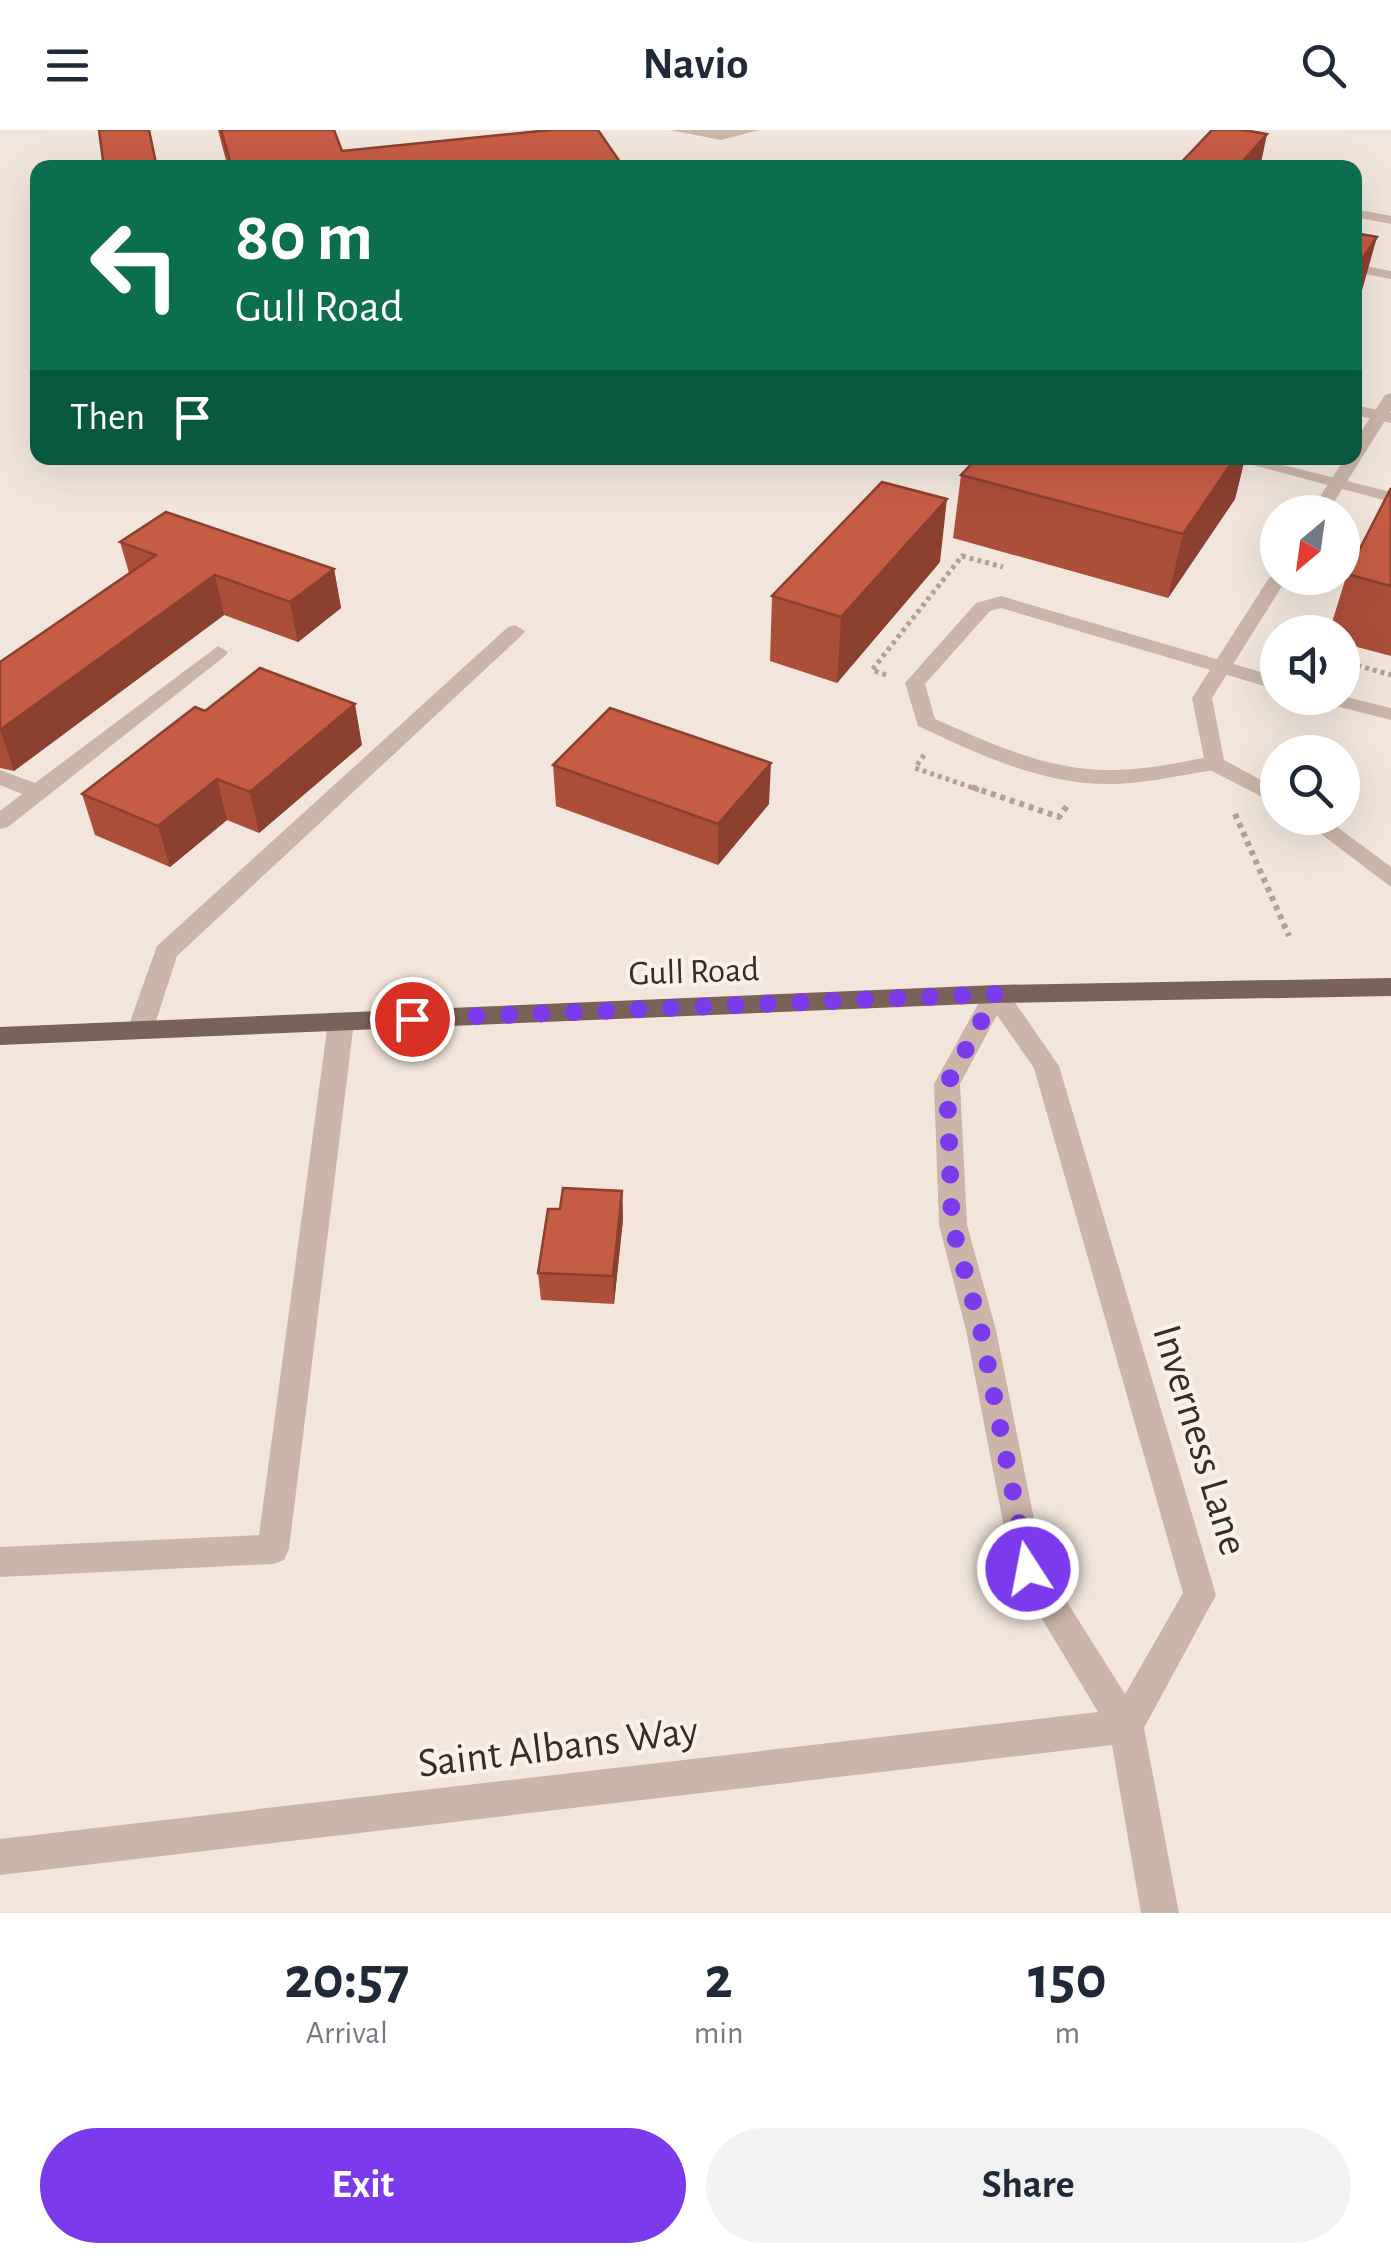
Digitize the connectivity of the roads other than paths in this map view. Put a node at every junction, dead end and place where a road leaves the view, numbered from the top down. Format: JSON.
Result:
{"nodes":[{"id":1,"x":676,"y":130,"type":"edge"},
{"id":2,"x":751,"y":131,"type":"edge"},
{"id":3,"x":1362,"y":214,"type":"edge"},
{"id":4,"x":1391,"y":220,"type":"edge"},
{"id":5,"x":1362,"y":269,"type":"edge"},
{"id":6,"x":1391,"y":275,"type":"edge"},
{"id":7,"x":1391,"y":398,"type":"edge"},
{"id":8,"x":1385,"y":417,"type":"edge"},
{"id":9,"x":1362,"y":446,"type":"edge"},
{"id":10,"x":1263,"y":465,"type":"edge"},
{"id":11,"x":1349,"y":465,"type":"edge"},
{"id":12,"x":1337,"y":484,"type":"junction"},
{"id":13,"x":1330,"y":495,"type":"edge"},
{"id":14,"x":1391,"y":497,"type":"edge"},
{"id":15,"x":1267,"y":595,"type":"edge"},
{"id":16,"x":515,"y":630,"type":"dead end"},
{"id":17,"x":218,"y":652,"type":"dead end"},
{"id":18,"x":1220,"y":669,"type":"junction"},
{"id":19,"x":1260,"y":679,"type":"edge"},
{"id":20,"x":1360,"y":706,"type":"edge"},
{"id":21,"x":1391,"y":714,"type":"edge"},
{"id":22,"x":1214,"y":763,"type":"junction"},
{"id":23,"x":0,"y":778,"type":"edge"},
{"id":24,"x":1260,"y":788,"type":"edge"},
{"id":25,"x":37,"y":792,"type":"junction"},
{"id":26,"x":0,"y":822,"type":"edge"},
{"id":27,"x":1333,"y":835,"type":"edge"},
{"id":28,"x":1391,"y":879,"type":"edge"},
{"id":29,"x":1391,"y":987,"type":"edge"},
{"id":30,"x":996,"y":994,"type":"junction"},
{"id":31,"x":342,"y":1022,"type":"junction"},
{"id":32,"x":140,"y":1030,"type":"junction"},
{"id":33,"x":0,"y":1036,"type":"edge"},
{"id":34,"x":0,"y":1562,"type":"edge"},
{"id":35,"x":1126,"y":1726,"type":"junction"},
{"id":36,"x":0,"y":1857,"type":"edge"},
{"id":37,"x":1160,"y":1913,"type":"edge"}],
"edges":[{"from":1,"to":2,"type":"street"},
{"from":3,"to":4,"type":"street"},
{"from":5,"to":6,"type":"street"},
{"from":7,"to":8,"type":"street"},
{"from":8,"to":9,"type":"street"},
{"from":10,"to":12,"type":"street"},
{"from":11,"to":12,"type":"street"},
{"from":12,"to":13,"type":"street"},
{"from":12,"to":14,"type":"street"},
{"from":15,"to":18,"type":"street"},
{"from":16,"to":32,"type":"street"},
{"from":17,"to":25,"type":"street"},
{"from":18,"to":19,"type":"street"},
{"from":18,"to":22,"type":"street"},
{"from":18,"to":22,"type":"street"},
{"from":20,"to":21,"type":"street"},
{"from":22,"to":24,"type":"street"},
{"from":23,"to":25,"type":"street"},
{"from":25,"to":26,"type":"street"},
{"from":27,"to":28,"type":"street"},
{"from":29,"to":30,"type":"main road","name":"Gull Road"},
{"from":30,"to":31,"type":"main road","name":"Gull Road"},
{"from":30,"to":35,"type":"street"},
{"from":30,"to":35,"type":"street","name":"Inverness Lane"},
{"from":31,"to":32,"type":"main road","name":"Gull Road"},
{"from":31,"to":34,"type":"street"},
{"from":32,"to":33,"type":"main road","name":"Gull Road"},
{"from":35,"to":36,"type":"street","name":"Saint Albans Way"},
{"from":35,"to":37,"type":"street"}]}
